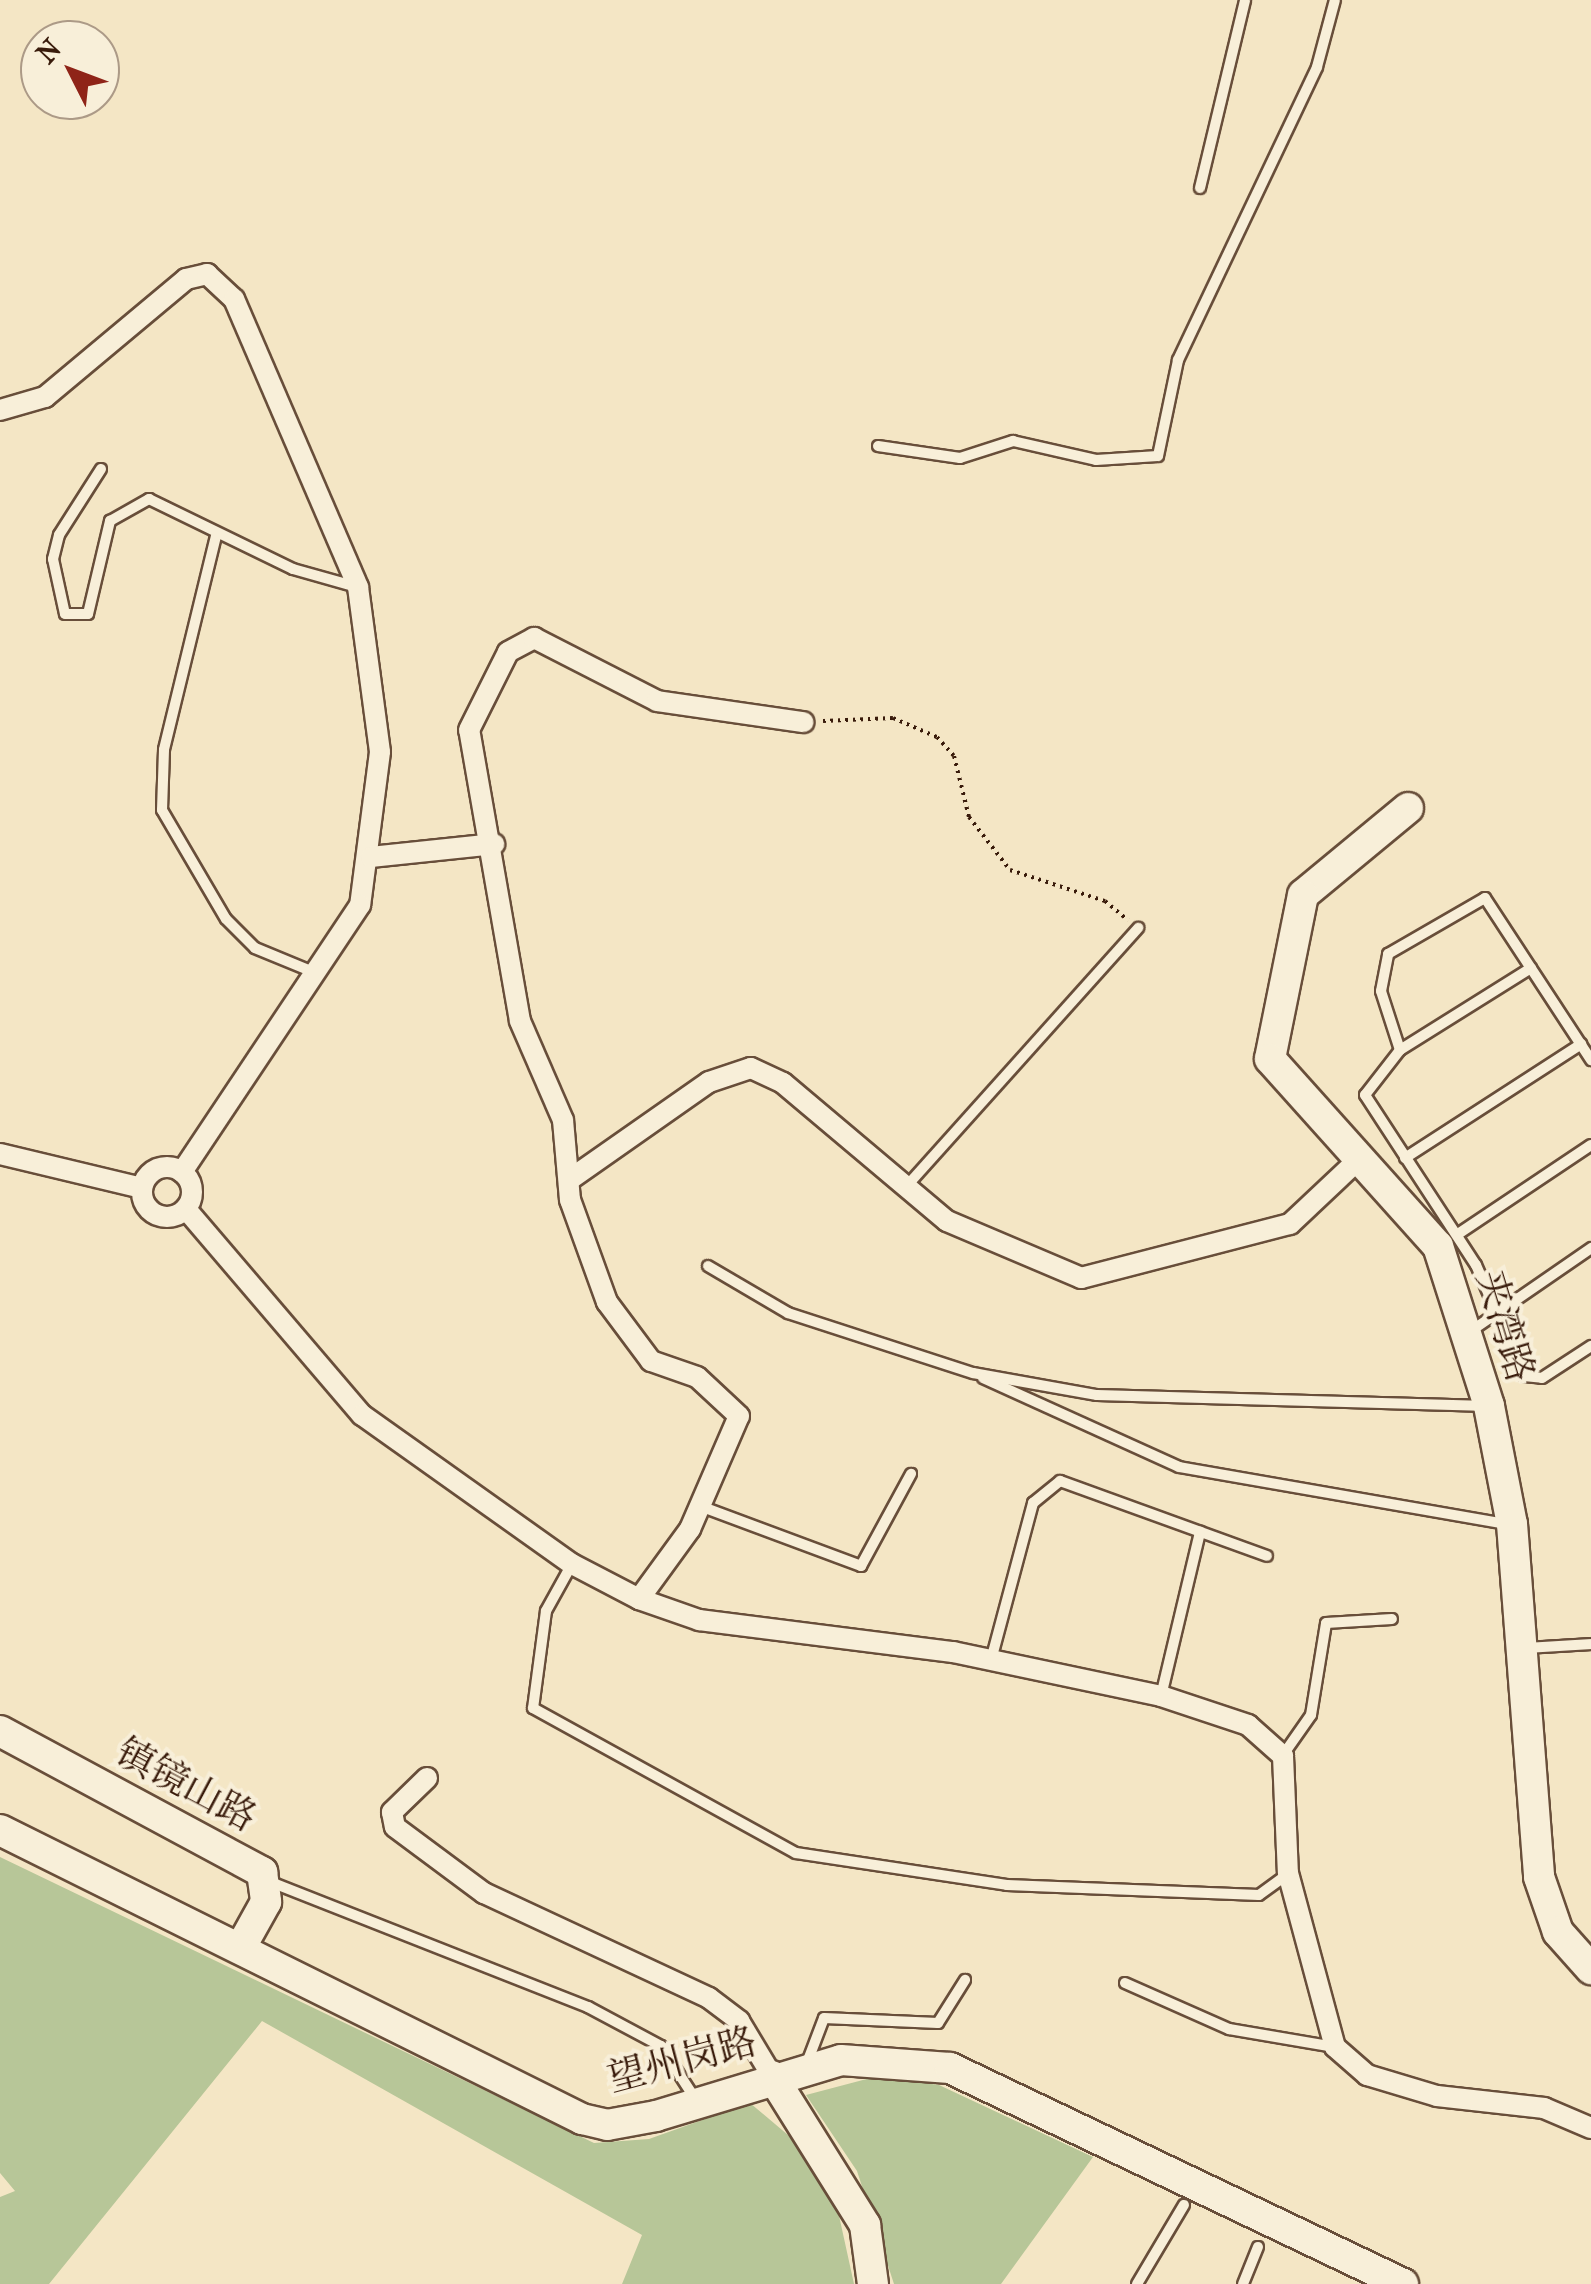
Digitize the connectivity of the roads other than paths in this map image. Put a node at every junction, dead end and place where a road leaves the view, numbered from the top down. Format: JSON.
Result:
{"nodes":[{"id":1,"x":1245,"y":0,"type":"edge"},
{"id":2,"x":1335,"y":0,"type":"edge"},
{"id":3,"x":1200,"y":188,"type":"dead end"},
{"id":4,"x":0,"y":410,"type":"edge"},
{"id":5,"x":878,"y":446,"type":"dead end"},
{"id":6,"x":101,"y":469,"type":"dead end"},
{"id":7,"x":216,"y":536,"type":"junction"},
{"id":8,"x":358,"y":587,"type":"junction"},
{"id":9,"x":803,"y":722,"type":"road end"},
{"id":10,"x":1408,"y":808,"type":"dead end"},
{"id":11,"x":494,"y":844,"type":"junction"},
{"id":12,"x":372,"y":856,"type":"junction"},
{"id":13,"x":1138,"y":928,"type":"road end"},
{"id":14,"x":1531,"y":968,"type":"junction"},
{"id":15,"x":317,"y":974,"type":"junction"},
{"id":16,"x":1581,"y":1044,"type":"junction"},
{"id":17,"x":1400,"y":1050,"type":"junction"},
{"id":18,"x":1591,"y":1060,"type":"edge"},
{"id":19,"x":1591,"y":1145,"type":"edge"},
{"id":20,"x":0,"y":1154,"type":"edge"},
{"id":21,"x":1360,"y":1157,"type":"junction"},
{"id":22,"x":1405,"y":1158,"type":"junction"},
{"id":23,"x":182,"y":1172,"type":"junction"},
{"id":24,"x":569,"y":1180,"type":"junction"},
{"id":25,"x":142,"y":1188,"type":"junction"},
{"id":26,"x":903,"y":1190,"type":"junction"},
{"id":27,"x":186,"y":1208,"type":"junction"},
{"id":28,"x":1458,"y":1234,"type":"junction"},
{"id":29,"x":1591,"y":1248,"type":"edge"},
{"id":30,"x":708,"y":1266,"type":"dead end"},
{"id":31,"x":1479,"y":1325,"type":"junction"},
{"id":32,"x":1591,"y":1346,"type":"edge"},
{"id":33,"x":972,"y":1373,"type":"junction"},
{"id":34,"x":1488,"y":1406,"type":"junction"},
{"id":35,"x":911,"y":1474,"type":"dead end"},
{"id":36,"x":700,"y":1506,"type":"junction"},
{"id":37,"x":1512,"y":1524,"type":"junction"},
{"id":38,"x":1200,"y":1532,"type":"junction"},
{"id":39,"x":1267,"y":1556,"type":"dead end"},
{"id":40,"x":572,"y":1564,"type":"junction"},
{"id":41,"x":638,"y":1599,"type":"junction"},
{"id":42,"x":1392,"y":1619,"type":"dead end"},
{"id":43,"x":1591,"y":1644,"type":"edge"},
{"id":44,"x":1521,"y":1648,"type":"junction"},
{"id":45,"x":991,"y":1660,"type":"junction"},
{"id":46,"x":1161,"y":1696,"type":"junction"},
{"id":47,"x":0,"y":1731,"type":"edge"},
{"id":48,"x":1283,"y":1756,"type":"junction"},
{"id":49,"x":427,"y":1778,"type":"dead end"},
{"id":50,"x":0,"y":1830,"type":"edge"},
{"id":51,"x":1288,"y":1873,"type":"junction"},
{"id":52,"x":267,"y":1881,"type":"junction"},
{"id":53,"x":241,"y":1947,"type":"junction"},
{"id":54,"x":1591,"y":1969,"type":"edge"},
{"id":55,"x":965,"y":1980,"type":"dead end"},
{"id":56,"x":1124,"y":1983,"type":"dead end"},
{"id":57,"x":1335,"y":2047,"type":"junction"},
{"id":58,"x":805,"y":2068,"type":"junction"},
{"id":59,"x":772,"y":2076,"type":"junction"},
{"id":60,"x":698,"y":2103,"type":"junction"},
{"id":61,"x":1591,"y":2128,"type":"edge"},
{"id":62,"x":1184,"y":2206,"type":"dead end"},
{"id":63,"x":1258,"y":2247,"type":"dead end"},
{"id":64,"x":1393,"y":2283,"type":"edge"},
{"id":65,"x":873,"y":2284,"type":"edge"},
{"id":66,"x":1137,"y":2284,"type":"edge"},
{"id":67,"x":1242,"y":2284,"type":"edge"}],
"edges":[{"from":1,"to":3,"type":"lane"},
{"from":2,"to":5,"type":"lane"},
{"from":4,"to":8,"type":"street"},
{"from":6,"to":7,"type":"lane"},
{"from":7,"to":8,"type":"lane"},
{"from":7,"to":15,"type":"lane"},
{"from":8,"to":12,"type":"street"},
{"from":9,"to":11,"type":"street"},
{"from":10,"to":21,"type":"street","name":"夹湾路"},
{"from":11,"to":12,"type":"street"},
{"from":11,"to":24,"type":"street"},
{"from":12,"to":15,"type":"street"},
{"from":13,"to":26,"type":"lane"},
{"from":14,"to":16,"type":"lane"},
{"from":14,"to":17,"type":"lane"},
{"from":14,"to":17,"type":"lane"},
{"from":15,"to":23,"type":"street"},
{"from":16,"to":18,"type":"lane"},
{"from":16,"to":22,"type":"lane"},
{"from":17,"to":22,"type":"lane"},
{"from":19,"to":28,"type":"lane"},
{"from":20,"to":25,"type":"street"},
{"from":21,"to":26,"type":"street"},
{"from":21,"to":31,"type":"street","name":"夹湾路"},
{"from":22,"to":28,"type":"lane"},
{"from":23,"to":25,"type":"street"},
{"from":23,"to":27,"type":"street"},
{"from":24,"to":26,"type":"street"},
{"from":24,"to":36,"type":"street"},
{"from":25,"to":27,"type":"street"},
{"from":27,"to":40,"type":"street"},
{"from":28,"to":31,"type":"lane"},
{"from":29,"to":31,"type":"lane"},
{"from":30,"to":33,"type":"lane"},
{"from":31,"to":32,"type":"lane"},
{"from":31,"to":34,"type":"street","name":"夹湾路"},
{"from":33,"to":34,"type":"lane"},
{"from":33,"to":37,"type":"lane"},
{"from":34,"to":37,"type":"street","name":"夹湾路"},
{"from":35,"to":36,"type":"lane"},
{"from":36,"to":41,"type":"street"},
{"from":37,"to":44,"type":"street","name":"夹湾路"},
{"from":38,"to":39,"type":"lane"},
{"from":38,"to":45,"type":"lane"},
{"from":38,"to":46,"type":"lane"},
{"from":40,"to":41,"type":"street"},
{"from":40,"to":51,"type":"lane"},
{"from":41,"to":45,"type":"street"},
{"from":42,"to":48,"type":"lane"},
{"from":43,"to":44,"type":"lane"},
{"from":44,"to":54,"type":"street","name":"夹湾路"},
{"from":45,"to":46,"type":"street"},
{"from":46,"to":48,"type":"street"},
{"from":47,"to":52,"type":"street","name":"镇镜山路"},
{"from":48,"to":51,"type":"street"},
{"from":49,"to":59,"type":"street"},
{"from":50,"to":53,"type":"street","name":"望州岗路"},
{"from":51,"to":57,"type":"street"},
{"from":52,"to":53,"type":"street","name":"镇镜山路"},
{"from":52,"to":60,"type":"lane"},
{"from":53,"to":60,"type":"street","name":"望州岗路"},
{"from":55,"to":58,"type":"lane"},
{"from":56,"to":57,"type":"lane"},
{"from":57,"to":61,"type":"street"},
{"from":58,"to":59,"type":"street","name":"望州岗路"},
{"from":58,"to":64,"type":"street","name":"望州岗路"},
{"from":59,"to":60,"type":"street","name":"望州岗路"},
{"from":59,"to":65,"type":"street"},
{"from":62,"to":66,"type":"lane"},
{"from":63,"to":67,"type":"lane"}]}
